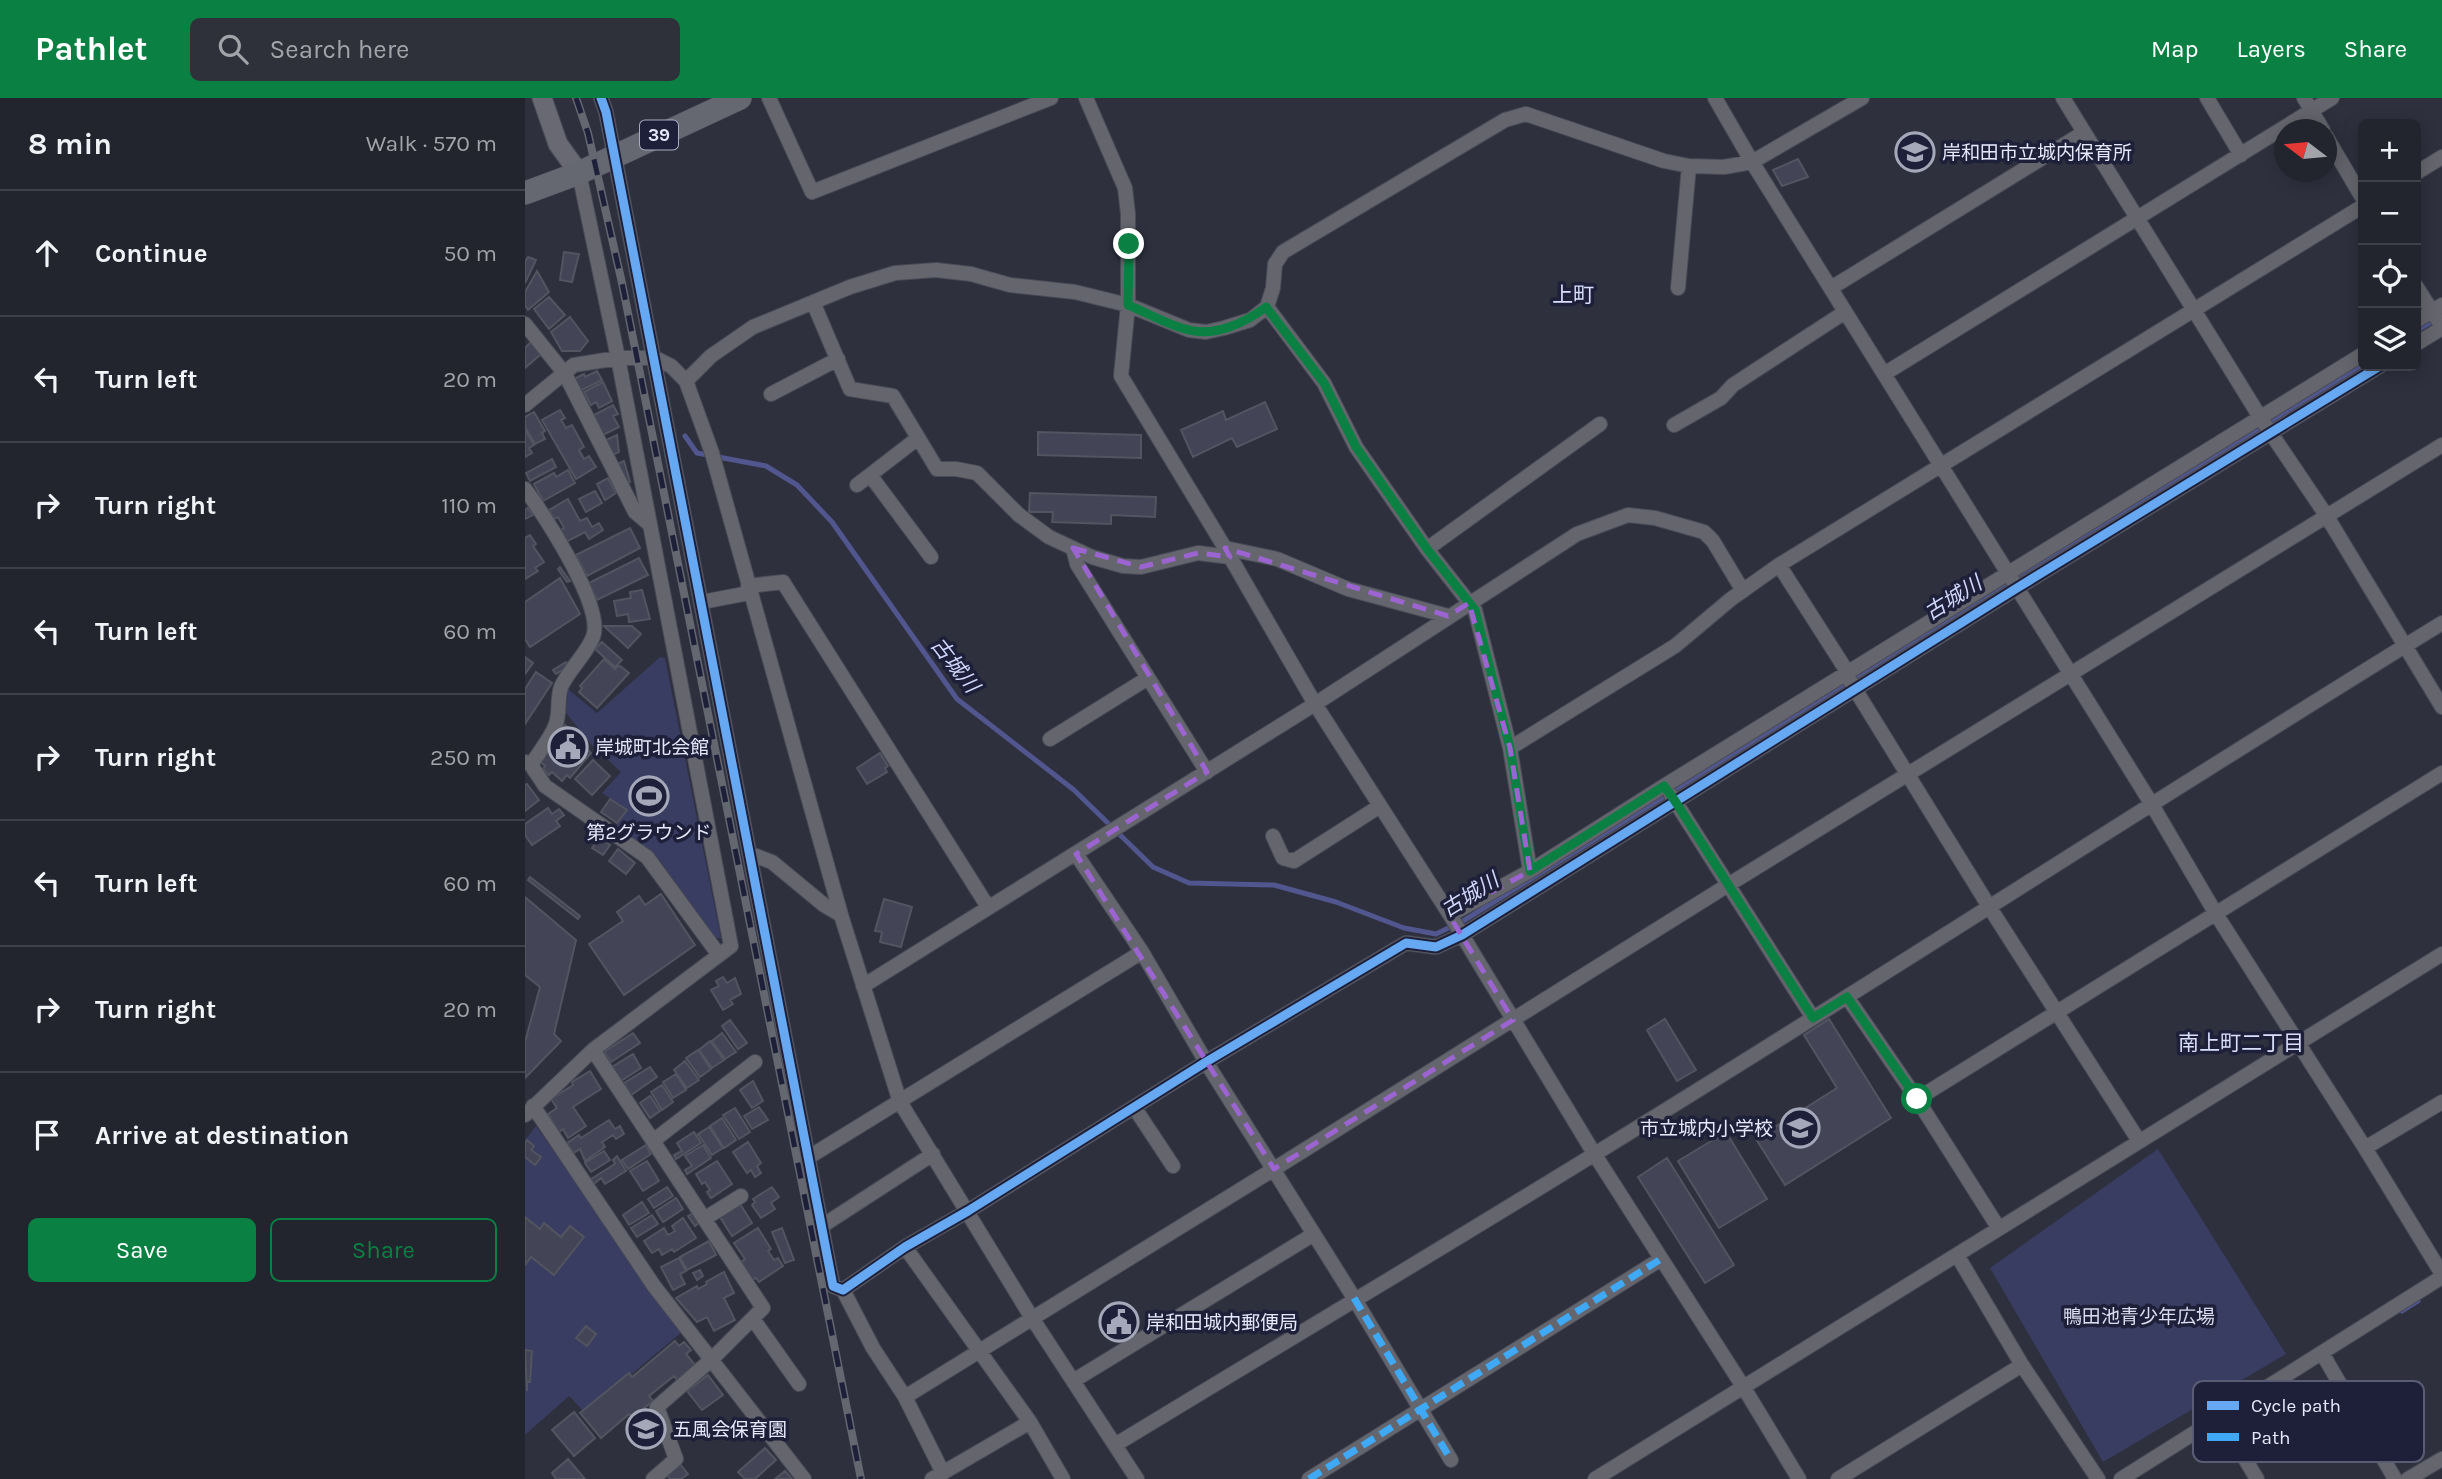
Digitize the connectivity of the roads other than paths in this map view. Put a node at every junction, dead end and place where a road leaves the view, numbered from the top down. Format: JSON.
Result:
{"nodes":[{"id":1,"x":542,"y":98,"type":"edge"},
{"id":2,"x":601,"y":98,"type":"edge"},
{"id":3,"x":740,"y":98,"type":"edge"},
{"id":4,"x":769,"y":98,"type":"edge"},
{"id":5,"x":1051,"y":98,"type":"edge"},
{"id":6,"x":1086,"y":98,"type":"edge"},
{"id":7,"x":1528,"y":98,"type":"edge"},
{"id":8,"x":1715,"y":98,"type":"edge"},
{"id":9,"x":1862,"y":98,"type":"edge"},
{"id":10,"x":2063,"y":98,"type":"edge"},
{"id":11,"x":2207,"y":98,"type":"edge"},
{"id":12,"x":2332,"y":98,"type":"edge"},
{"id":13,"x":2308,"y":104,"type":"edge"},
{"id":14,"x":1526,"y":114,"type":"junction"},
{"id":15,"x":2083,"y":133,"type":"junction"},
{"id":16,"x":615,"y":155,"type":"junction"},
{"id":17,"x":2241,"y":155,"type":"junction"},
{"id":18,"x":2337,"y":155,"type":"edge"},
{"id":19,"x":2442,"y":157,"type":"edge"},
{"id":20,"x":1752,"y":162,"type":"junction"},
{"id":21,"x":1689,"y":166,"type":"junction"},
{"id":22,"x":2421,"y":170,"type":"edge"},
{"id":23,"x":579,"y":173,"type":"junction"},
{"id":24,"x":2358,"y":190,"type":"edge"},
{"id":25,"x":525,"y":193,"type":"edge"},
{"id":26,"x":2358,"y":209,"type":"edge"},
{"id":27,"x":2137,"y":220,"type":"junction"},
{"id":28,"x":1678,"y":288,"type":"dead end"},
{"id":29,"x":1831,"y":288,"type":"junction"},
{"id":30,"x":2421,"y":291,"type":"edge"},
{"id":31,"x":813,"y":302,"type":"junction"},
{"id":32,"x":1128,"y":305,"type":"junction"},
{"id":33,"x":1266,"y":307,"type":"junction"},
{"id":34,"x":2437,"y":309,"type":"edge"},
{"id":35,"x":2194,"y":311,"type":"junction"},
{"id":36,"x":1845,"y":312,"type":"junction"},
{"id":37,"x":2421,"y":318,"type":"edge"},
{"id":38,"x":525,"y":324,"type":"edge"},
{"id":39,"x":2442,"y":328,"type":"edge"},
{"id":40,"x":2421,"y":341,"type":"edge"},
{"id":41,"x":2358,"y":357,"type":"edge"},
{"id":42,"x":618,"y":358,"type":"junction"},
{"id":43,"x":655,"y":358,"type":"junction"},
{"id":44,"x":838,"y":359,"type":"junction"},
{"id":45,"x":2372,"y":371,"type":"edge"},
{"id":46,"x":565,"y":374,"type":"junction"},
{"id":47,"x":1884,"y":374,"type":"junction"},
{"id":48,"x":686,"y":382,"type":"junction"},
{"id":49,"x":771,"y":394,"type":"dead end"},
{"id":50,"x":525,"y":405,"type":"edge"},
{"id":51,"x":2260,"y":417,"type":"junction"},
{"id":52,"x":1600,"y":424,"type":"dead end"},
{"id":53,"x":1674,"y":425,"type":"dead end"},
{"id":54,"x":2271,"y":432,"type":"junction"},
{"id":55,"x":918,"y":438,"type":"junction"},
{"id":56,"x":2442,"y":444,"type":"edge"},
{"id":57,"x":1942,"y":467,"type":"junction"},
{"id":58,"x":870,"y":475,"type":"junction"},
{"id":59,"x":857,"y":485,"type":"dead end"},
{"id":60,"x":525,"y":489,"type":"edge"},
{"id":61,"x":2326,"y":515,"type":"junction"},
{"id":62,"x":649,"y":524,"type":"junction"},
{"id":63,"x":1073,"y":548,"type":"junction"},
{"id":64,"x":1427,"y":549,"type":"junction"},
{"id":65,"x":1228,"y":552,"type":"junction"},
{"id":66,"x":931,"y":556,"type":"dead end"},
{"id":67,"x":1779,"y":565,"type":"junction"},
{"id":68,"x":2012,"y":581,"type":"junction"},
{"id":69,"x":748,"y":589,"type":"junction"},
{"id":70,"x":1743,"y":591,"type":"junction"},
{"id":71,"x":702,"y":602,"type":"junction"},
{"id":72,"x":1469,"y":603,"type":"junction"},
{"id":73,"x":1448,"y":616,"type":"junction"},
{"id":74,"x":2442,"y":622,"type":"edge"},
{"id":75,"x":2404,"y":646,"type":"junction"},
{"id":76,"x":1847,"y":674,"type":"junction"},
{"id":77,"x":2071,"y":675,"type":"junction"},
{"id":78,"x":1148,"y":678,"type":"junction"},
{"id":79,"x":1855,"y":689,"type":"junction"},
{"id":80,"x":1315,"y":704,"type":"junction"},
{"id":81,"x":2442,"y":707,"type":"edge"},
{"id":82,"x":1049,"y":739,"type":"dead end"},
{"id":83,"x":1510,"y":748,"type":"junction"},
{"id":84,"x":528,"y":764,"type":"edge"},
{"id":85,"x":1207,"y":772,"type":"junction"},
{"id":86,"x":1909,"y":773,"type":"junction"},
{"id":87,"x":2442,"y":773,"type":"edge"},
{"id":88,"x":1664,"y":786,"type":"junction"},
{"id":89,"x":1675,"y":801,"type":"junction"},
{"id":90,"x":2151,"y":803,"type":"junction"},
{"id":91,"x":1380,"y":806,"type":"junction"},
{"id":92,"x":1273,"y":836,"type":"dead end"},
{"id":93,"x":751,"y":854,"type":"junction"},
{"id":94,"x":1076,"y":854,"type":"junction"},
{"id":95,"x":1530,"y":871,"type":"junction"},
{"id":96,"x":1728,"y":885,"type":"junction"},
{"id":97,"x":988,"y":907,"type":"junction"},
{"id":98,"x":1990,"y":908,"type":"junction"},
{"id":99,"x":2216,"y":914,"type":"junction"},
{"id":100,"x":841,"y":915,"type":"junction"},
{"id":101,"x":1450,"y":915,"type":"junction"},
{"id":102,"x":1462,"y":935,"type":"junction"},
{"id":103,"x":1142,"y":952,"type":"junction"},
{"id":104,"x":2442,"y":954,"type":"edge"},
{"id":105,"x":719,"y":955,"type":"junction"},
{"id":106,"x":863,"y":986,"type":"junction"},
{"id":107,"x":1847,"y":997,"type":"junction"},
{"id":108,"x":2057,"y":1013,"type":"junction"},
{"id":109,"x":1813,"y":1018,"type":"junction"},
{"id":110,"x":1513,"y":1020,"type":"junction"},
{"id":111,"x":2297,"y":1043,"type":"junction"},
{"id":112,"x":593,"y":1050,"type":"junction"},
{"id":113,"x":755,"y":1062,"type":"dead end"},
{"id":114,"x":1206,"y":1062,"type":"junction"},
{"id":115,"x":1917,"y":1099,"type":"junction"},
{"id":116,"x":900,"y":1102,"type":"junction"},
{"id":117,"x":2442,"y":1102,"type":"edge"},
{"id":118,"x":1134,"y":1107,"type":"junction"},
{"id":119,"x":529,"y":1110,"type":"edge"},
{"id":120,"x":653,"y":1141,"type":"junction"},
{"id":121,"x":2139,"y":1141,"type":"junction"},
{"id":122,"x":2365,"y":1148,"type":"junction"},
{"id":123,"x":933,"y":1154,"type":"junction"},
{"id":124,"x":1595,"y":1155,"type":"junction"},
{"id":125,"x":809,"y":1157,"type":"junction"},
{"id":126,"x":1173,"y":1166,"type":"dead end"},
{"id":127,"x":1274,"y":1169,"type":"junction"},
{"id":128,"x":741,"y":1196,"type":"dead end"},
{"id":129,"x":968,"y":1211,"type":"junction"},
{"id":130,"x":704,"y":1219,"type":"junction"},
{"id":131,"x":822,"y":1226,"type":"junction"},
{"id":132,"x":1998,"y":1227,"type":"junction"},
{"id":133,"x":1314,"y":1234,"type":"junction"},
{"id":134,"x":905,"y":1247,"type":"junction"},
{"id":135,"x":1957,"y":1255,"type":"junction"},
{"id":136,"x":1661,"y":1259,"type":"junction"},
{"id":137,"x":2442,"y":1276,"type":"edge"},
{"id":138,"x":843,"y":1290,"type":"junction"},
{"id":139,"x":1354,"y":1298,"type":"junction"},
{"id":140,"x":1033,"y":1318,"type":"junction"},
{"id":141,"x":753,"y":1319,"type":"junction"},
{"id":142,"x":981,"y":1352,"type":"junction"},
{"id":143,"x":2322,"y":1353,"type":"junction"},
{"id":144,"x":712,"y":1359,"type":"junction"},
{"id":145,"x":2022,"y":1365,"type":"junction"},
{"id":146,"x":1073,"y":1381,"type":"junction"},
{"id":147,"x":2277,"y":1381,"type":"edge"},
{"id":148,"x":2338,"y":1381,"type":"edge"},
{"id":149,"x":799,"y":1384,"type":"dead end"},
{"id":150,"x":1744,"y":1388,"type":"junction"},
{"id":151,"x":905,"y":1397,"type":"junction"},
{"id":152,"x":1422,"y":1409,"type":"junction"},
{"id":153,"x":1030,"y":1422,"type":"junction"},
{"id":154,"x":2193,"y":1434,"type":"edge"},
{"id":155,"x":1115,"y":1445,"type":"junction"},
{"id":156,"x":1451,"y":1460,"type":"dead end"},
{"id":157,"x":2247,"y":1462,"type":"edge"},
{"id":158,"x":2385,"y":1462,"type":"edge"},
{"id":159,"x":2440,"y":1464,"type":"edge"},
{"id":160,"x":937,"y":1476,"type":"edge"},
{"id":161,"x":653,"y":1479,"type":"edge"},
{"id":162,"x":804,"y":1479,"type":"edge"},
{"id":163,"x":1063,"y":1479,"type":"edge"},
{"id":164,"x":1137,"y":1479,"type":"edge"},
{"id":165,"x":1309,"y":1479,"type":"edge"},
{"id":166,"x":1595,"y":1479,"type":"edge"},
{"id":167,"x":1798,"y":1479,"type":"edge"},
{"id":168,"x":1838,"y":1479,"type":"edge"},
{"id":169,"x":2098,"y":1479,"type":"edge"},
{"id":170,"x":2121,"y":1479,"type":"edge"},
{"id":171,"x":2257,"y":1479,"type":"edge"},
{"id":172,"x":2395,"y":1479,"type":"edge"},
{"id":173,"x":2408,"y":1479,"type":"edge"}],
"edges":[{"from":1,"to":23,"type":"street"},
{"from":2,"to":16,"type":"street"},
{"from":3,"to":16,"type":"main road","number":"39"},
{"from":4,"to":5,"type":"street"},
{"from":6,"to":32,"type":"street"},
{"from":7,"to":14,"type":"street"},
{"from":8,"to":20,"type":"street"},
{"from":9,"to":20,"type":"street"},
{"from":10,"to":15,"type":"street"},
{"from":11,"to":17,"type":"street"},
{"from":12,"to":13,"type":"street"},
{"from":13,"to":17,"type":"street"},
{"from":14,"to":21,"type":"street"},
{"from":14,"to":33,"type":"street"},
{"from":15,"to":27,"type":"street"},
{"from":15,"to":29,"type":"street"},
{"from":16,"to":23,"type":"main road","number":"39"},
{"from":16,"to":43,"type":"street"},
{"from":17,"to":27,"type":"street"},
{"from":18,"to":24,"type":"street"},
{"from":19,"to":22,"type":"street"},
{"from":20,"to":21,"type":"street"},
{"from":20,"to":29,"type":"street"},
{"from":21,"to":28,"type":"street"},
{"from":23,"to":25,"type":"main road","number":"39"},
{"from":23,"to":42,"type":"street"},
{"from":26,"to":35,"type":"street"},
{"from":27,"to":35,"type":"street"},
{"from":27,"to":47,"type":"street"},
{"from":29,"to":36,"type":"street"},
{"from":30,"to":34,"type":"street"},
{"from":31,"to":32,"type":"street"},
{"from":31,"to":44,"type":"street"},
{"from":31,"to":48,"type":"street"},
{"from":32,"to":33,"type":"street"},
{"from":32,"to":65,"type":"street"},
{"from":33,"to":64,"type":"street"},
{"from":34,"to":37,"type":"street"},
{"from":34,"to":39,"type":"street"},
{"from":35,"to":51,"type":"street"},
{"from":35,"to":57,"type":"street"},
{"from":36,"to":47,"type":"street"},
{"from":36,"to":53,"type":"street"},
{"from":38,"to":46,"type":"street"},
{"from":39,"to":40,"type":"street"},
{"from":41,"to":51,"type":"street"},
{"from":42,"to":43,"type":"street"},
{"from":42,"to":46,"type":"street"},
{"from":42,"to":62,"type":"street"},
{"from":43,"to":48,"type":"street"},
{"from":43,"to":71,"type":"street"},
{"from":44,"to":49,"type":"street"},
{"from":44,"to":55,"type":"street"},
{"from":45,"to":54,"type":"street"},
{"from":46,"to":50,"type":"street"},
{"from":46,"to":62,"type":"street"},
{"from":47,"to":57,"type":"street"},
{"from":48,"to":69,"type":"street"},
{"from":51,"to":54,"type":"street"},
{"from":51,"to":68,"type":"street"},
{"from":52,"to":64,"type":"street"},
{"from":54,"to":61,"type":"street"},
{"from":54,"to":68,"type":"street"},
{"from":55,"to":58,"type":"street"},
{"from":55,"to":63,"type":"street"},
{"from":56,"to":61,"type":"street"},
{"from":57,"to":67,"type":"street"},
{"from":57,"to":68,"type":"street"},
{"from":58,"to":59,"type":"street"},
{"from":58,"to":66,"type":"street"},
{"from":60,"to":84,"type":"street"},
{"from":61,"to":75,"type":"street"},
{"from":61,"to":77,"type":"street"},
{"from":62,"to":105,"type":"street"},
{"from":63,"to":65,"type":"street"},
{"from":63,"to":78,"type":"street"},
{"from":64,"to":72,"type":"street"},
{"from":65,"to":73,"type":"street"},
{"from":65,"to":80,"type":"street"},
{"from":67,"to":70,"type":"street"},
{"from":67,"to":76,"type":"street"},
{"from":68,"to":76,"type":"street"},
{"from":68,"to":77,"type":"street"},
{"from":68,"to":79,"type":"street"},
{"from":69,"to":71,"type":"street"},
{"from":69,"to":97,"type":"street"},
{"from":69,"to":100,"type":"street"},
{"from":70,"to":72,"type":"street"},
{"from":70,"to":83,"type":"street"},
{"from":71,"to":93,"type":"street"},
{"from":72,"to":73,"type":"street"},
{"from":72,"to":83,"type":"street"},
{"from":73,"to":80,"type":"street"},
{"from":74,"to":75,"type":"street"},
{"from":75,"to":81,"type":"street"},
{"from":75,"to":90,"type":"street"},
{"from":76,"to":79,"type":"street"},
{"from":76,"to":88,"type":"street"},
{"from":77,"to":86,"type":"street"},
{"from":77,"to":90,"type":"street"},
{"from":78,"to":82,"type":"street"},
{"from":78,"to":85,"type":"street"},
{"from":79,"to":86,"type":"street"},
{"from":79,"to":89,"type":"street"},
{"from":80,"to":85,"type":"street"},
{"from":80,"to":91,"type":"street"},
{"from":83,"to":95,"type":"street"},
{"from":84,"to":105,"type":"street"},
{"from":85,"to":94,"type":"street"},
{"from":86,"to":96,"type":"street"},
{"from":86,"to":98,"type":"street"},
{"from":87,"to":99,"type":"street"},
{"from":88,"to":89,"type":"street"},
{"from":88,"to":95,"type":"street"},
{"from":89,"to":96,"type":"street"},
{"from":89,"to":102,"type":"street"},
{"from":90,"to":98,"type":"street"},
{"from":90,"to":99,"type":"street"},
{"from":91,"to":92,"type":"street"},
{"from":91,"to":101,"type":"street"},
{"from":93,"to":100,"type":"street"},
{"from":93,"to":125,"type":"street"},
{"from":94,"to":97,"type":"street"},
{"from":94,"to":103,"type":"street"},
{"from":95,"to":101,"type":"street"},
{"from":96,"to":109,"type":"street"},
{"from":96,"to":110,"type":"street"},
{"from":97,"to":106,"type":"street"},
{"from":98,"to":107,"type":"street"},
{"from":98,"to":108,"type":"street"},
{"from":99,"to":108,"type":"street"},
{"from":99,"to":111,"type":"street"},
{"from":100,"to":106,"type":"street"},
{"from":101,"to":102,"type":"street"},
{"from":102,"to":110,"type":"street"},
{"from":102,"to":114,"type":"street"},
{"from":103,"to":114,"type":"street"},
{"from":103,"to":116,"type":"street"},
{"from":104,"to":111,"type":"street"},
{"from":105,"to":112,"type":"street"},
{"from":106,"to":116,"type":"street"},
{"from":107,"to":109,"type":"street"},
{"from":107,"to":115,"type":"street"},
{"from":108,"to":115,"type":"street"},
{"from":108,"to":121,"type":"street"},
{"from":109,"to":124,"type":"street"},
{"from":110,"to":124,"type":"street"},
{"from":110,"to":127,"type":"street"},
{"from":111,"to":121,"type":"street"},
{"from":111,"to":122,"type":"street"},
{"from":112,"to":119,"type":"street"},
{"from":112,"to":120,"type":"street"},
{"from":113,"to":120,"type":"street"},
{"from":114,"to":118,"type":"street"},
{"from":114,"to":127,"type":"street"},
{"from":115,"to":132,"type":"street"},
{"from":116,"to":123,"type":"street"},
{"from":116,"to":125,"type":"street"},
{"from":117,"to":122,"type":"street"},
{"from":118,"to":126,"type":"street"},
{"from":118,"to":129,"type":"street"},
{"from":119,"to":144,"type":"street"},
{"from":120,"to":130,"type":"street"},
{"from":121,"to":132,"type":"street"},
{"from":122,"to":137,"type":"street"},
{"from":123,"to":129,"type":"street"},
{"from":123,"to":131,"type":"street"},
{"from":124,"to":136,"type":"street"},
{"from":124,"to":139,"type":"street"},
{"from":125,"to":131,"type":"street"},
{"from":127,"to":133,"type":"street"},
{"from":127,"to":140,"type":"street"},
{"from":128,"to":130,"type":"street"},
{"from":129,"to":134,"type":"street"},
{"from":129,"to":140,"type":"street"},
{"from":130,"to":141,"type":"street"},
{"from":131,"to":138,"type":"street"},
{"from":132,"to":135,"type":"street"},
{"from":133,"to":139,"type":"street"},
{"from":133,"to":146,"type":"street"},
{"from":134,"to":138,"type":"street"},
{"from":134,"to":142,"type":"street"},
{"from":135,"to":145,"type":"street"},
{"from":135,"to":150,"type":"street"},
{"from":136,"to":150,"type":"street"},
{"from":136,"to":152,"type":"street"},
{"from":137,"to":143,"type":"street"},
{"from":138,"to":151,"type":"street"},
{"from":139,"to":152,"type":"street"},
{"from":139,"to":155,"type":"street"},
{"from":140,"to":142,"type":"street"},
{"from":140,"to":146,"type":"street"},
{"from":141,"to":144,"type":"street"},
{"from":141,"to":149,"type":"street"},
{"from":142,"to":151,"type":"street"},
{"from":142,"to":153,"type":"street"},
{"from":143,"to":147,"type":"street"},
{"from":143,"to":148,"type":"street"},
{"from":144,"to":161,"type":"street"},
{"from":144,"to":162,"type":"street"},
{"from":145,"to":168,"type":"street"},
{"from":145,"to":169,"type":"street"},
{"from":146,"to":155,"type":"street"},
{"from":150,"to":166,"type":"street"},
{"from":150,"to":167,"type":"street"},
{"from":151,"to":160,"type":"street"},
{"from":152,"to":156,"type":"street"},
{"from":152,"to":165,"type":"street"},
{"from":153,"to":160,"type":"street"},
{"from":153,"to":163,"type":"street"},
{"from":154,"to":170,"type":"street"},
{"from":155,"to":164,"type":"street"},
{"from":157,"to":171,"type":"street"},
{"from":158,"to":172,"type":"street"},
{"from":159,"to":173,"type":"street"}]}
